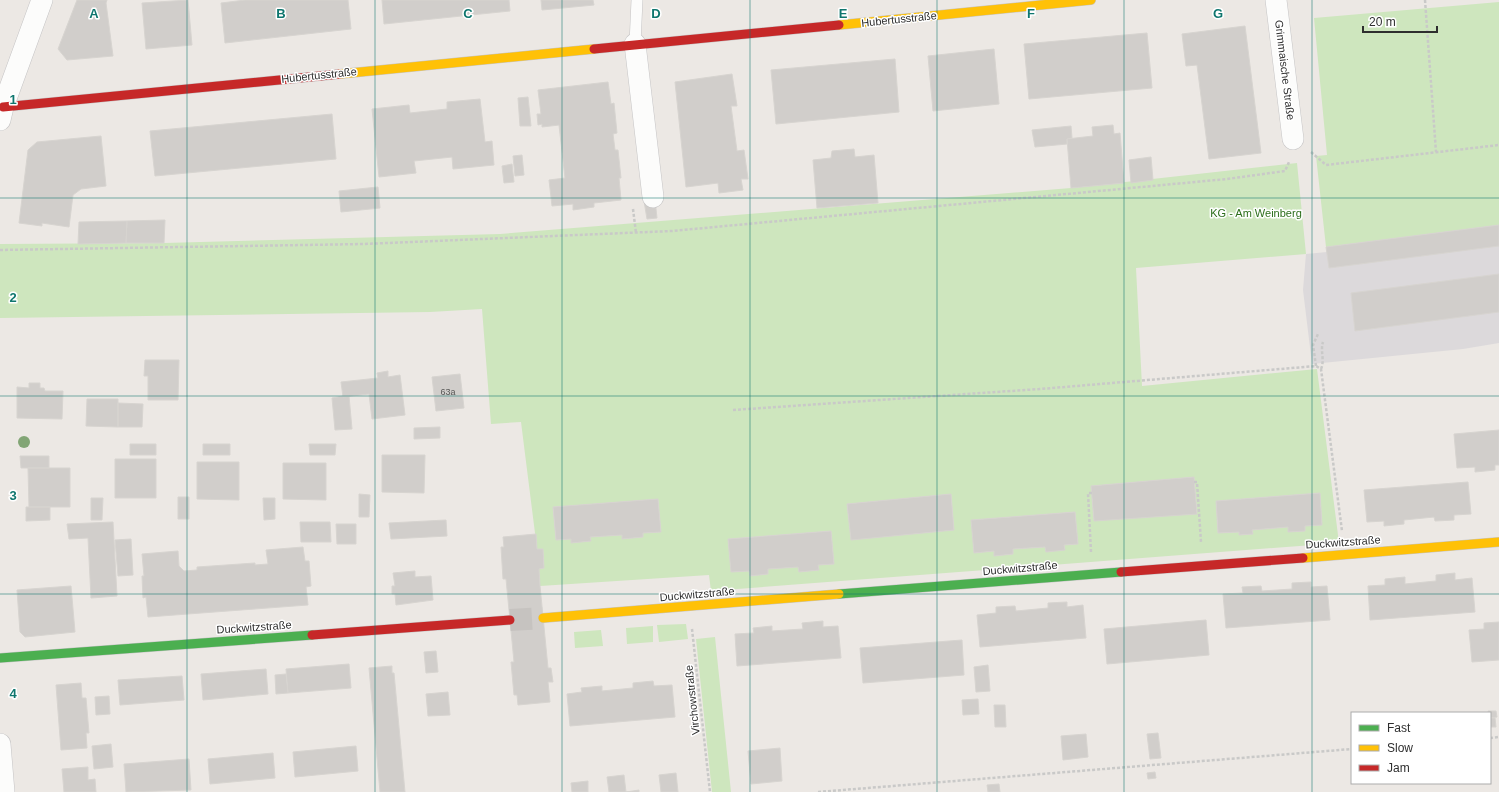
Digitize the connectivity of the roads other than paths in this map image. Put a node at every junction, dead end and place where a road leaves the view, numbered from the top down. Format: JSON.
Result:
{"nodes":[{"id":1,"x":42,"y":0,"type":"edge"},
{"id":2,"x":637,"y":0,"type":"edge"},
{"id":3,"x":1091,"y":0,"type":"edge"},
{"id":4,"x":1276,"y":0,"type":"edge"},
{"id":5,"x":635,"y":44,"type":"junction"},
{"id":6,"x":2,"y":113,"type":"edge"},
{"id":7,"x":1293,"y":140,"type":"road end"},
{"id":8,"x":653,"y":197,"type":"dead end"},
{"id":9,"x":1499,"y":542,"type":"edge"},
{"id":10,"x":543,"y":618,"type":"tunnel mouth"},
{"id":11,"x":510,"y":620,"type":"tunnel mouth"},
{"id":12,"x":0,"y":658,"type":"edge"},
{"id":13,"x":0,"y":744,"type":"edge"},
{"id":14,"x":4,"y":792,"type":"edge"}],
"edges":[{"from":1,"to":6,"type":"street"},
{"from":2,"to":5,"type":"lane"},
{"from":3,"to":5,"type":"street","name":"Hubertusstraße"},
{"from":4,"to":7,"type":"street","name":"Grimmaische Straße"},
{"from":5,"to":6,"type":"street","name":"Hubertusstraße"},
{"from":5,"to":8,"type":"street"},
{"from":9,"to":10,"type":"street","name":"Duckwitzstraße"},
{"from":11,"to":12,"type":"street","name":"Duckwitzstraße"},
{"from":13,"to":14,"type":"street"}]}
